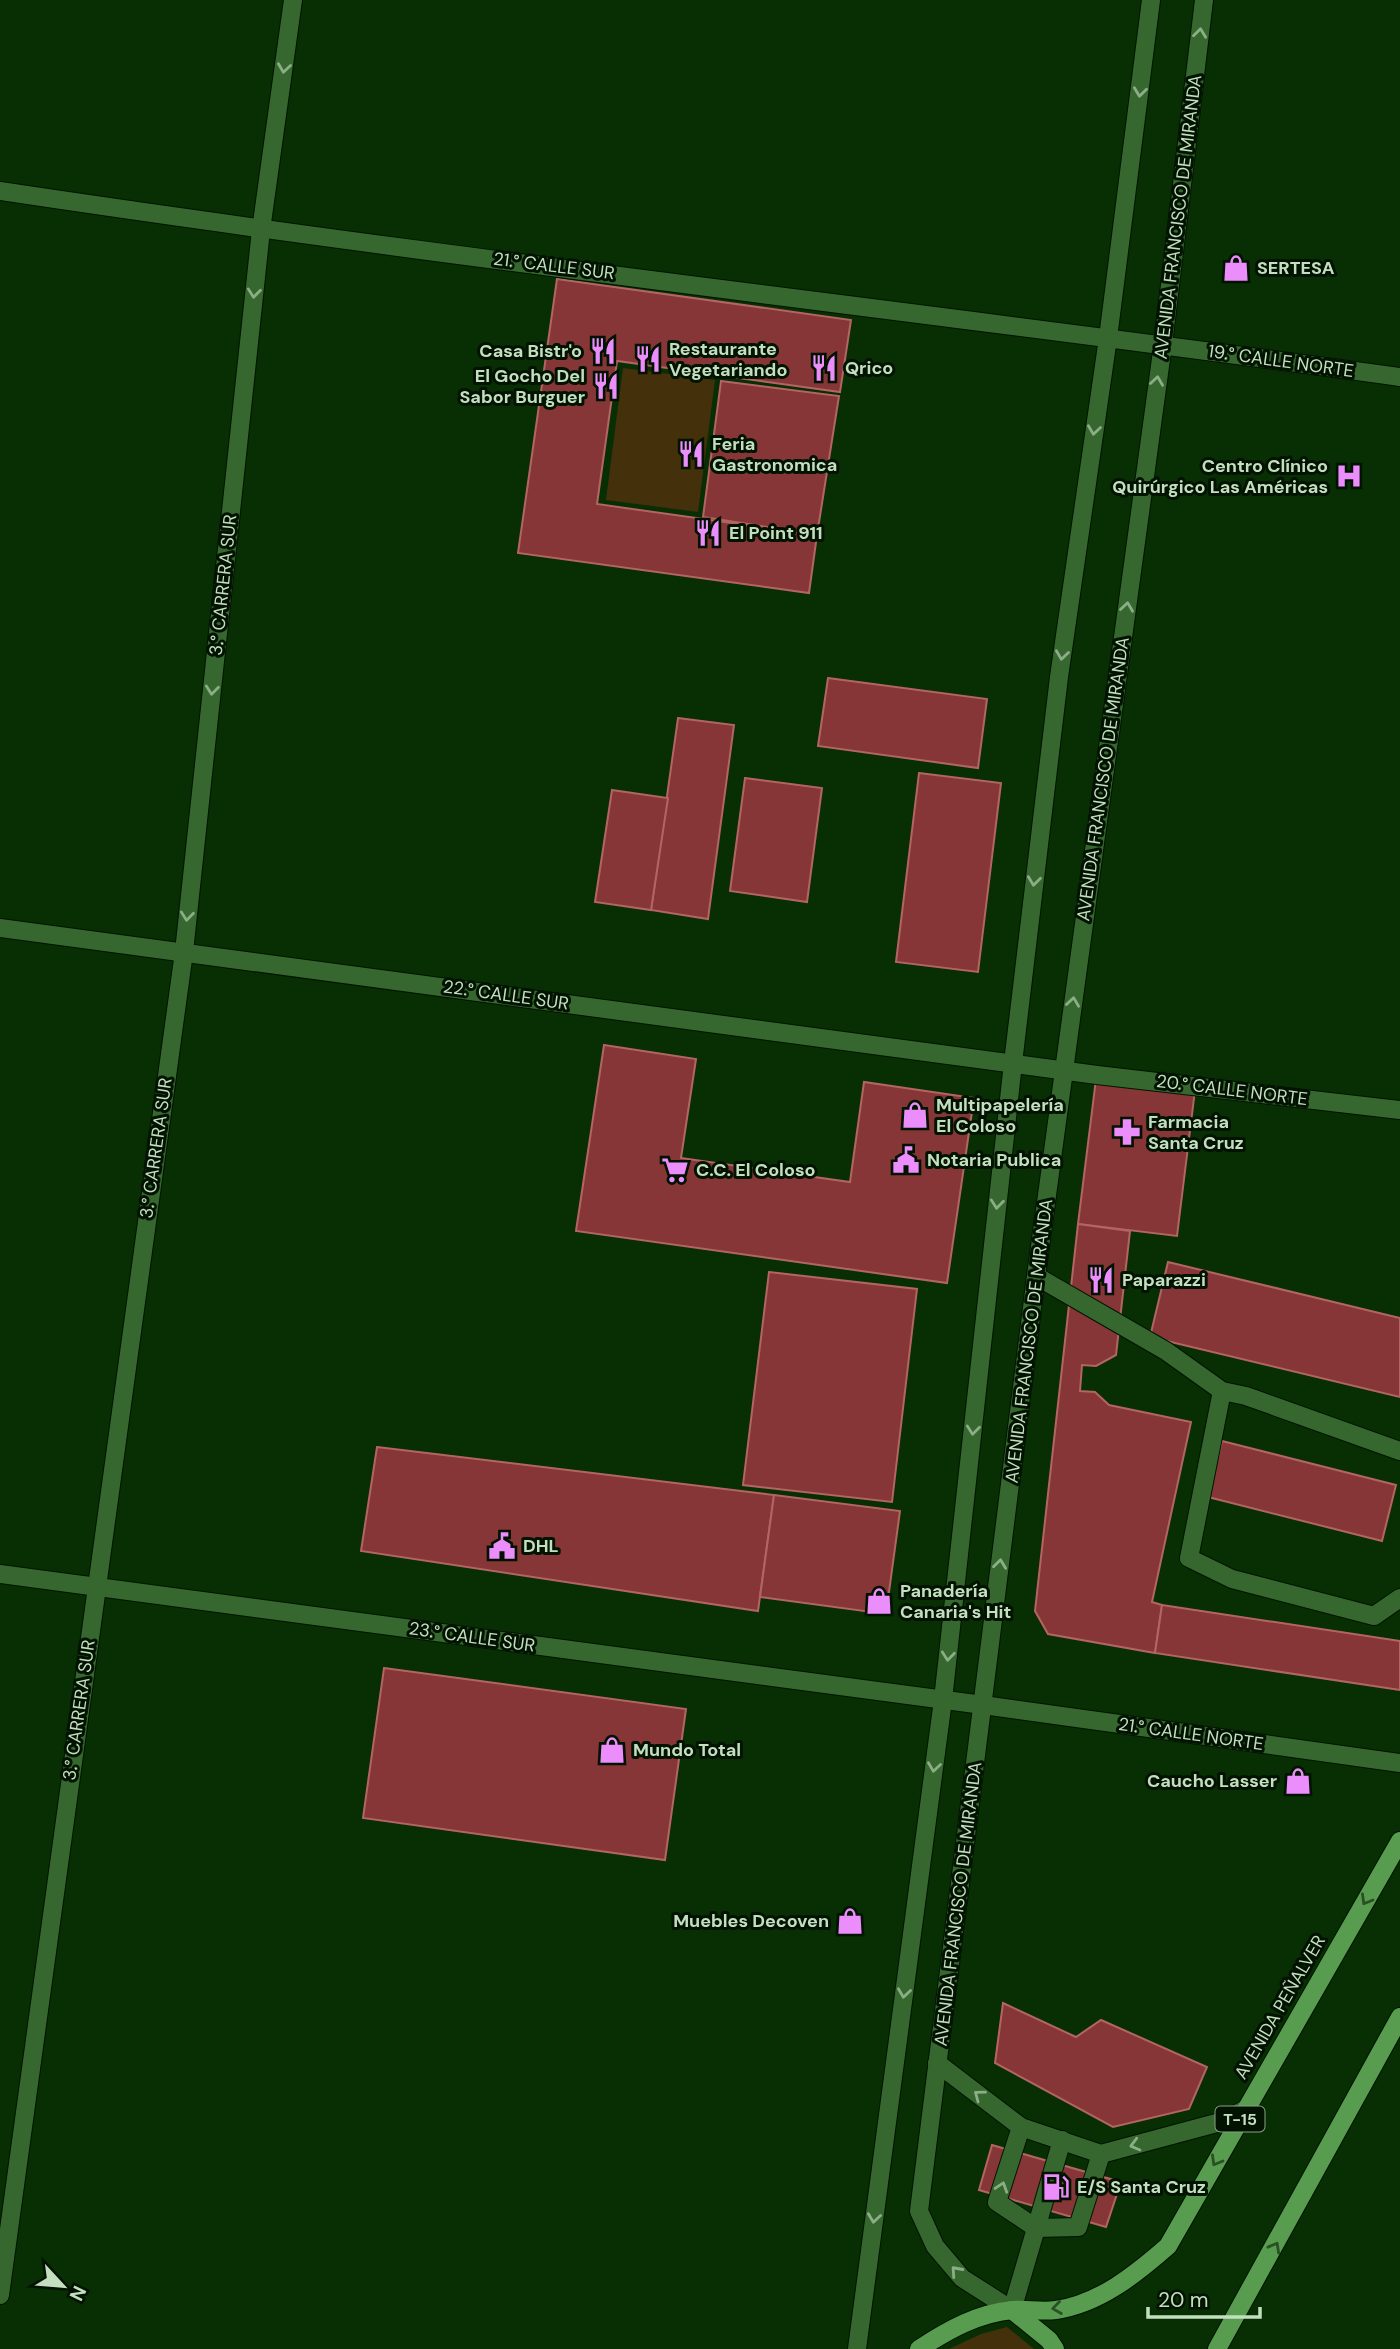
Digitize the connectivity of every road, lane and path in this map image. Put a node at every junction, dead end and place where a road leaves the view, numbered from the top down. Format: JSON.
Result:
{"nodes":[{"id":1,"x":293,"y":0,"type":"edge"},
{"id":2,"x":1152,"y":0,"type":"edge"},
{"id":3,"x":1205,"y":0,"type":"edge"},
{"id":4,"x":0,"y":191,"type":"edge"},
{"id":5,"x":261,"y":230,"type":"junction"},
{"id":6,"x":1108,"y":338,"type":"junction"},
{"id":7,"x":1163,"y":344,"type":"junction"},
{"id":8,"x":1400,"y":377,"type":"edge"},
{"id":9,"x":0,"y":928,"type":"edge"},
{"id":10,"x":184,"y":952,"type":"junction"},
{"id":11,"x":1013,"y":1063,"type":"junction"},
{"id":12,"x":1064,"y":1070,"type":"junction"},
{"id":13,"x":1400,"y":1110,"type":"edge"},
{"id":14,"x":1036,"y":1276,"type":"junction"},
{"id":15,"x":1222,"y":1391,"type":"junction"},
{"id":16,"x":1400,"y":1451,"type":"edge"},
{"id":17,"x":0,"y":1574,"type":"edge"},
{"id":18,"x":96,"y":1587,"type":"junction"},
{"id":19,"x":1400,"y":1598,"type":"edge"},
{"id":20,"x":943,"y":1700,"type":"junction"},
{"id":21,"x":983,"y":1705,"type":"junction"},
{"id":22,"x":1400,"y":1763,"type":"edge"},
{"id":23,"x":1400,"y":1841,"type":"edge"},
{"id":24,"x":1400,"y":2017,"type":"edge"},
{"id":25,"x":937,"y":2063,"type":"junction"},
{"id":26,"x":1246,"y":2109,"type":"junction"},
{"id":27,"x":1021,"y":2127,"type":"junction"},
{"id":28,"x":1062,"y":2140,"type":"junction"},
{"id":29,"x":1101,"y":2154,"type":"junction"},
{"id":30,"x":1036,"y":2228,"type":"junction"},
{"id":31,"x":0,"y":2295,"type":"edge"},
{"id":32,"x":1012,"y":2310,"type":"junction"},
{"id":33,"x":856,"y":2349,"type":"edge"},
{"id":34,"x":919,"y":2349,"type":"edge"},
{"id":35,"x":1055,"y":2349,"type":"edge"},
{"id":36,"x":1217,"y":2349,"type":"edge"}],
"edges":[{"from":1,"to":5,"type":"street","name":"3.° CARRERA SUR","one_way":true},
{"from":2,"to":6,"type":"street","one_way":true},
{"from":7,"to":3,"type":"street","name":"AVENIDA FRANCISCO DE MIRANDA","one_way":true},
{"from":4,"to":5,"type":"street","name":"21.° CALLE SUR"},
{"from":5,"to":6,"type":"street","name":"21.° CALLE SUR"},
{"from":5,"to":10,"type":"street","name":"3.° CARRERA SUR","one_way":true},
{"from":6,"to":7,"type":"street","name":"21.° CALLE SUR"},
{"from":6,"to":11,"type":"street","one_way":true},
{"from":7,"to":8,"type":"street","name":"19.° CALLE NORTE"},
{"from":12,"to":7,"type":"street","name":"AVENIDA FRANCISCO DE MIRANDA","one_way":true},
{"from":9,"to":10,"type":"street","name":"22.° CALLE SUR"},
{"from":10,"to":11,"type":"street","name":"22.° CALLE SUR"},
{"from":10,"to":18,"type":"street","name":"3.° CARRERA SUR"},
{"from":11,"to":12,"type":"street","name":"22.° CALLE SUR"},
{"from":11,"to":20,"type":"street","one_way":true},
{"from":12,"to":13,"type":"street","name":"20.° CALLE NORTE"},
{"from":12,"to":14,"type":"street","name":"AVENIDA FRANCISCO DE MIRANDA"},
{"from":14,"to":15,"type":"street"},
{"from":21,"to":14,"type":"street","name":"AVENIDA FRANCISCO DE MIRANDA","one_way":true},
{"from":15,"to":16,"type":"street"},
{"from":15,"to":19,"type":"street"},
{"from":17,"to":18,"type":"street","name":"23.° CALLE SUR"},
{"from":18,"to":20,"type":"street","name":"23.° CALLE SUR"},
{"from":18,"to":31,"type":"street","name":"3.° CARRERA SUR"},
{"from":20,"to":21,"type":"street","name":"23.° CALLE SUR"},
{"from":20,"to":33,"type":"street","one_way":true},
{"from":21,"to":22,"type":"street","name":"21.° CALLE NORTE"},
{"from":21,"to":25,"type":"street","name":"AVENIDA FRANCISCO DE MIRANDA"},
{"from":23,"to":26,"type":"main road","name":"AVENIDA PEÑALVER","number":"T-15","one_way":true},
{"from":36,"to":24,"type":"main road","one_way":true},
{"from":27,"to":25,"type":"street","one_way":true},
{"from":32,"to":25,"type":"street","name":"AVENIDA FRANCISCO DE MIRANDA","one_way":true},
{"from":26,"to":29,"type":"street","one_way":true},
{"from":26,"to":32,"type":"main road","name":"AVENIDA PEÑALVER","number":"T-15","one_way":true},
{"from":27,"to":28,"type":"street"},
{"from":30,"to":27,"type":"street","one_way":true},
{"from":28,"to":29,"type":"street"},
{"from":28,"to":30,"type":"street"},
{"from":29,"to":30,"type":"street"},
{"from":30,"to":32,"type":"street"},
{"from":32,"to":34,"type":"main road","name":"AVENIDA PEÑALVER","number":"T-15"},
{"from":32,"to":35,"type":"main road"}]}
